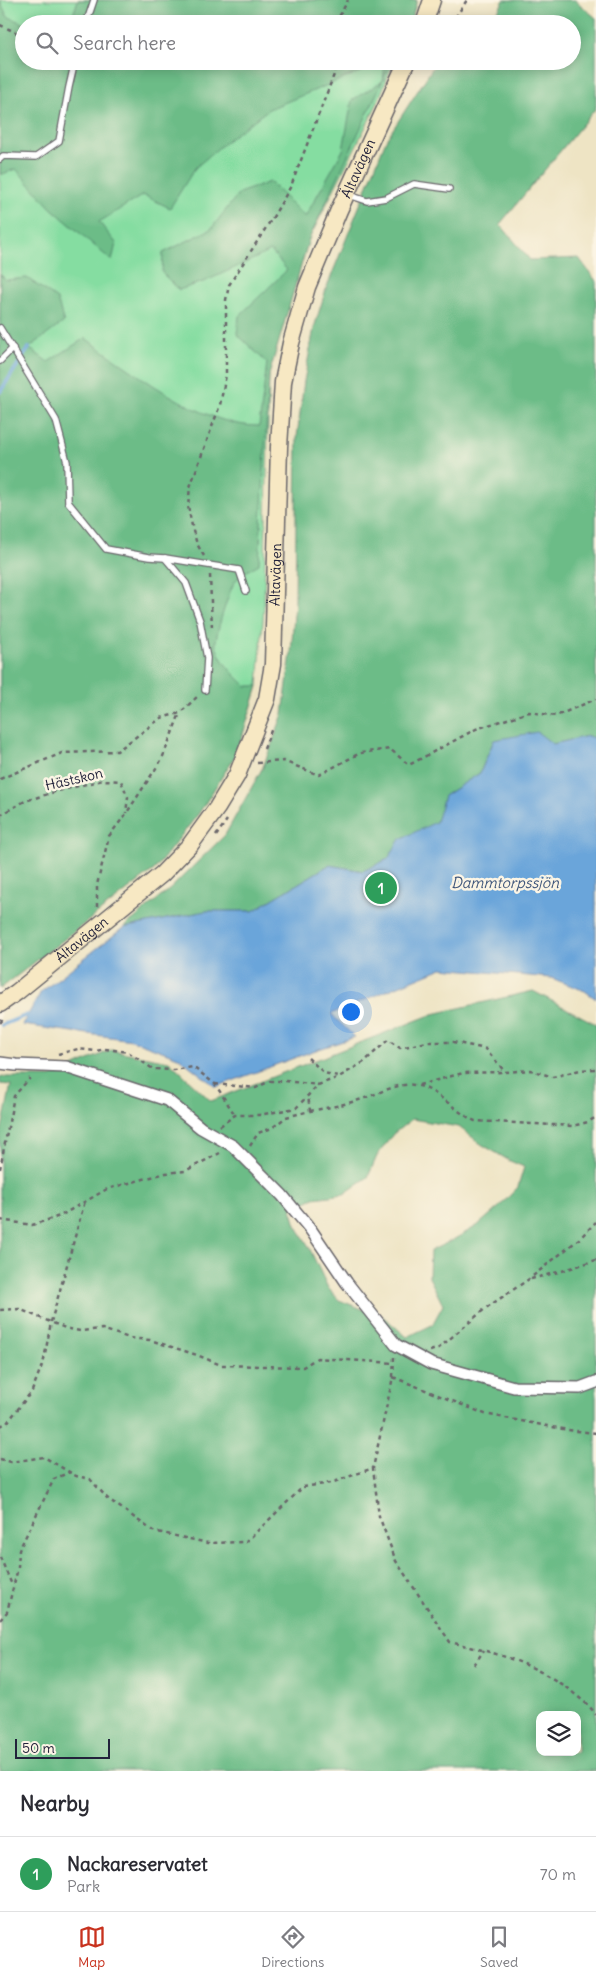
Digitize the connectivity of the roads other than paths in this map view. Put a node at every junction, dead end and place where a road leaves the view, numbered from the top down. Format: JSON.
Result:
{"nodes":[{"id":1,"x":94,"y":0,"type":"edge"},
{"id":2,"x":432,"y":0,"type":"edge"},
{"id":3,"x":89,"y":15,"type":"edge"},
{"id":4,"x":427,"y":15,"type":"edge"},
{"id":5,"x":73,"y":70,"type":"edge"},
{"id":6,"x":403,"y":70,"type":"edge"},
{"id":7,"x":0,"y":160,"type":"edge"},
{"id":8,"x":449,"y":189,"type":"dead end"},
{"id":9,"x":346,"y":194,"type":"junction"},
{"id":10,"x":0,"y":328,"type":"edge"},
{"id":11,"x":13,"y":348,"type":"junction"},
{"id":12,"x":0,"y":361,"type":"edge"},
{"id":13,"x":165,"y":558,"type":"junction"},
{"id":14,"x":246,"y":591,"type":"dead end"},
{"id":15,"x":205,"y":690,"type":"road end"},
{"id":16,"x":0,"y":1004,"type":"edge"},
{"id":17,"x":0,"y":1063,"type":"edge"},
{"id":18,"x":596,"y":1382,"type":"edge"}],
"edges":[{"from":1,"to":3,"type":"lane"},
{"from":2,"to":4,"type":"main road"},
{"from":5,"to":7,"type":"lane"},
{"from":6,"to":9,"type":"main road","name":"Ältavägen"},
{"from":8,"to":9,"type":"lane"},
{"from":9,"to":16,"type":"main road","name":"Ältavägen"},
{"from":10,"to":11,"type":"lane"},
{"from":11,"to":12,"type":"lane"},
{"from":11,"to":13,"type":"lane"},
{"from":13,"to":14,"type":"lane"},
{"from":13,"to":15,"type":"lane"},
{"from":17,"to":18,"type":"street"}]}
